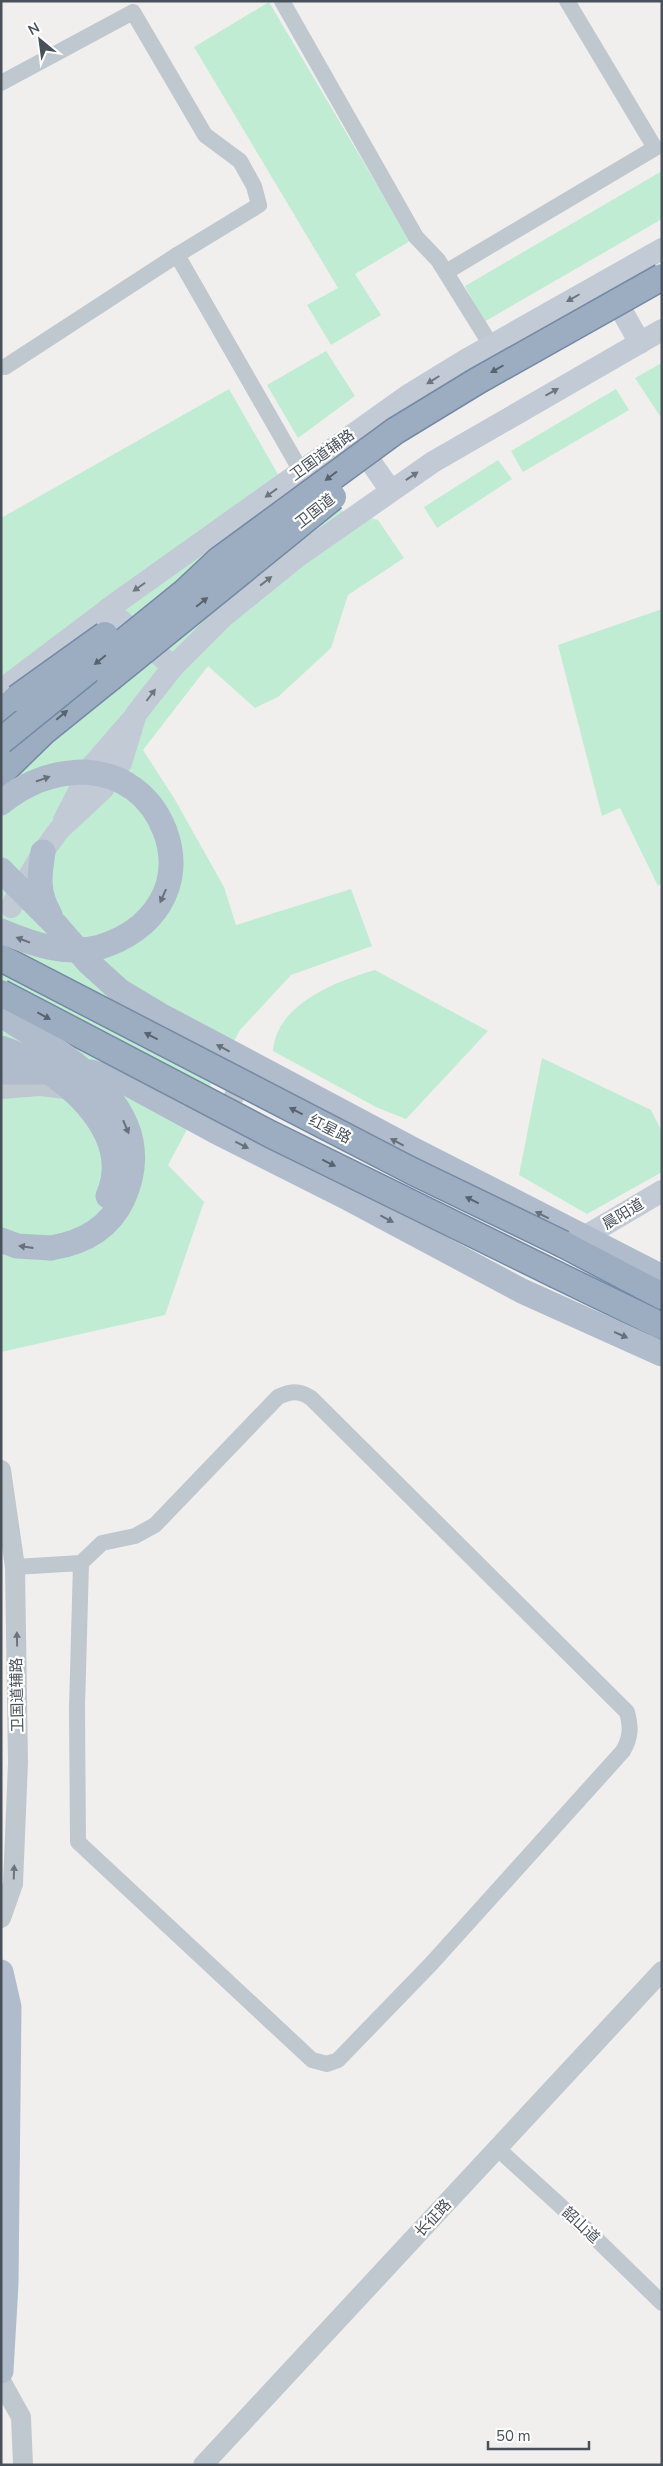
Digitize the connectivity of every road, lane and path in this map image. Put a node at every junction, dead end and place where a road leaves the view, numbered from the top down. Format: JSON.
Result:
{"nodes":[{"id":1,"x":282,"y":1,"type":"edge"},
{"id":2,"x":567,"y":1,"type":"edge"},
{"id":3,"x":1,"y":83,"type":"edge"},
{"id":4,"x":662,"y":249,"type":"edge"},
{"id":5,"x":177,"y":255,"type":"junction"},
{"id":6,"x":446,"y":272,"type":"junction"},
{"id":7,"x":662,"y":277,"type":"edge"},
{"id":8,"x":605,"y":280,"type":"junction"},
{"id":9,"x":662,"y":296,"type":"edge"},
{"id":10,"x":662,"y":330,"type":"edge"},
{"id":11,"x":640,"y":342,"type":"junction"},
{"id":12,"x":490,"y":345,"type":"junction"},
{"id":13,"x":1,"y":367,"type":"edge"},
{"id":14,"x":351,"y":434,"type":"junction"},
{"id":15,"x":301,"y":471,"type":"junction"},
{"id":16,"x":391,"y":491,"type":"junction"},
{"id":17,"x":218,"y":561,"type":"junction"},
{"id":18,"x":108,"y":609,"type":"junction"},
{"id":19,"x":172,"y":667,"type":"junction"},
{"id":20,"x":5,"y":703,"type":"edge"},
{"id":21,"x":1,"y":741,"type":"edge"},
{"id":22,"x":1,"y":772,"type":"edge"},
{"id":23,"x":1,"y":803,"type":"edge"},
{"id":24,"x":43,"y":852,"type":"junction"},
{"id":25,"x":1,"y":870,"type":"edge"},
{"id":26,"x":11,"y":907,"type":"edge"},
{"id":27,"x":55,"y":924,"type":"junction"},
{"id":28,"x":1,"y":931,"type":"edge"},
{"id":29,"x":1,"y":958,"type":"edge"},
{"id":30,"x":1,"y":993,"type":"edge"},
{"id":31,"x":1,"y":1015,"type":"edge"},
{"id":32,"x":1,"y":1027,"type":"edge"},
{"id":33,"x":1,"y":1048,"type":"edge"},
{"id":34,"x":252,"y":1064,"type":"junction"},
{"id":35,"x":77,"y":1072,"type":"junction"},
{"id":36,"x":8,"y":1079,"type":"edge"},
{"id":37,"x":167,"y":1106,"type":"junction"},
{"id":38,"x":215,"y":1132,"type":"junction"},
{"id":39,"x":662,"y":1191,"type":"edge"},
{"id":40,"x":662,"y":1199,"type":"edge"},
{"id":41,"x":1,"y":1240,"type":"edge"},
{"id":42,"x":573,"y":1240,"type":"junction"},
{"id":43,"x":51,"y":1248,"type":"junction"},
{"id":44,"x":616,"y":1254,"type":"junction"},
{"id":45,"x":662,"y":1277,"type":"edge"},
{"id":46,"x":632,"y":1281,"type":"junction"},
{"id":47,"x":662,"y":1296,"type":"edge"},
{"id":48,"x":589,"y":1306,"type":"junction"},
{"id":49,"x":662,"y":1326,"type":"edge"},
{"id":50,"x":662,"y":1354,"type":"edge"},
{"id":51,"x":1,"y":1470,"type":"edge"},
{"id":52,"x":81,"y":1563,"type":"junction"},
{"id":53,"x":15,"y":1567,"type":"junction"},
{"id":54,"x":1,"y":1918,"type":"edge"},
{"id":55,"x":662,"y":1971,"type":"edge"},
{"id":56,"x":1,"y":1972,"type":"edge"},
{"id":57,"x":498,"y":2149,"type":"junction"},
{"id":58,"x":662,"y":2303,"type":"edge"},
{"id":59,"x":1,"y":2371,"type":"edge"},
{"id":60,"x":1,"y":2381,"type":"edge"},
{"id":61,"x":23,"y":2465,"type":"edge"},
{"id":62,"x":203,"y":2465,"type":"edge"}],
"edges":[{"from":1,"to":6,"type":"street"},
{"from":2,"to":6,"type":"street"},
{"from":3,"to":5,"type":"street"},
{"from":4,"to":8,"type":"main road","name":"卫国道辅路"},
{"from":5,"to":13,"type":"street"},
{"from":5,"to":15,"type":"street"},
{"from":6,"to":12,"type":"street"},
{"from":7,"to":17,"type":"highway","name":"卫国道","one_way":true,"bridge":true},
{"from":8,"to":11,"type":"main road"},
{"from":8,"to":12,"type":"main road","name":"卫国道辅路","one_way":true},
{"from":22,"to":9,"type":"highway","name":"卫国道","one_way":true,"bridge":true},
{"from":10,"to":11,"type":"main road"},
{"from":16,"to":11,"type":"main road","one_way":true},
{"from":12,"to":14,"type":"main road","name":"卫国道辅路","one_way":true},
{"from":14,"to":15,"type":"main road","name":"卫国道辅路"},
{"from":14,"to":16,"type":"main road"},
{"from":15,"to":18,"type":"main road","name":"卫国道辅路","one_way":true},
{"from":19,"to":16,"type":"main road","one_way":true},
{"from":17,"to":20,"type":"highway","name":"卫国道","bridge":true},
{"from":17,"to":21,"type":"highway","name":"卫国道","one_way":true,"bridge":true},
{"from":18,"to":19,"type":"main road"},
{"from":18,"to":20,"type":"main road","name":"卫国道辅路"},
{"from":24,"to":19,"type":"main road","one_way":true},
{"from":23,"to":28,"type":"main road","one_way":true,"bridge":true},
{"from":24,"to":25,"type":"main road"},
{"from":24,"to":26,"type":"main road"},
{"from":24,"to":27,"type":"main road"},
{"from":25,"to":26,"type":"main road"},
{"from":26,"to":27,"type":"main road"},
{"from":34,"to":27,"type":"main road","one_way":true},
{"from":42,"to":29,"type":"highway","name":"红星路","one_way":true,"bridge":true},
{"from":30,"to":48,"type":"highway","name":"红星路","one_way":true,"bridge":true},
{"from":31,"to":43,"type":"main road","one_way":true,"bridge":true},
{"from":32,"to":35,"type":"street"},
{"from":33,"to":43,"type":"main road","bridge":true},
{"from":34,"to":38,"type":"street"},
{"from":42,"to":34,"type":"main road","one_way":true},
{"from":35,"to":36,"type":"main road"},
{"from":35,"to":37,"type":"main road"},
{"from":36,"to":37,"type":"street"},
{"from":37,"to":38,"type":"main road"},
{"from":38,"to":48,"type":"main road","one_way":true},
{"from":39,"to":42,"type":"main road","name":"晨阳道"},
{"from":40,"to":44,"type":"main road","name":"晨阳道"},
{"from":43,"to":41,"type":"main road","one_way":true},
{"from":42,"to":44,"type":"main road"},
{"from":42,"to":46,"type":"highway","name":"红星路"},
{"from":44,"to":45,"type":"main road"},
{"from":44,"to":46,"type":"highway"},
{"from":46,"to":47,"type":"highway","name":"红星路"},
{"from":48,"to":49,"type":"highway","name":"红星路"},
{"from":48,"to":50,"type":"main road","one_way":true},
{"from":51,"to":53,"type":"street","name":"卫国道辅路"},
{"from":52,"to":52,"type":"street"},
{"from":52,"to":53,"type":"street"},
{"from":54,"to":53,"type":"street","name":"卫国道辅路","one_way":true},
{"from":55,"to":57,"type":"street","name":"长征路"},
{"from":56,"to":59,"type":"main road"},
{"from":57,"to":58,"type":"street","name":"韶山道"},
{"from":57,"to":62,"type":"street","name":"长征路"},
{"from":60,"to":61,"type":"street"}]}
